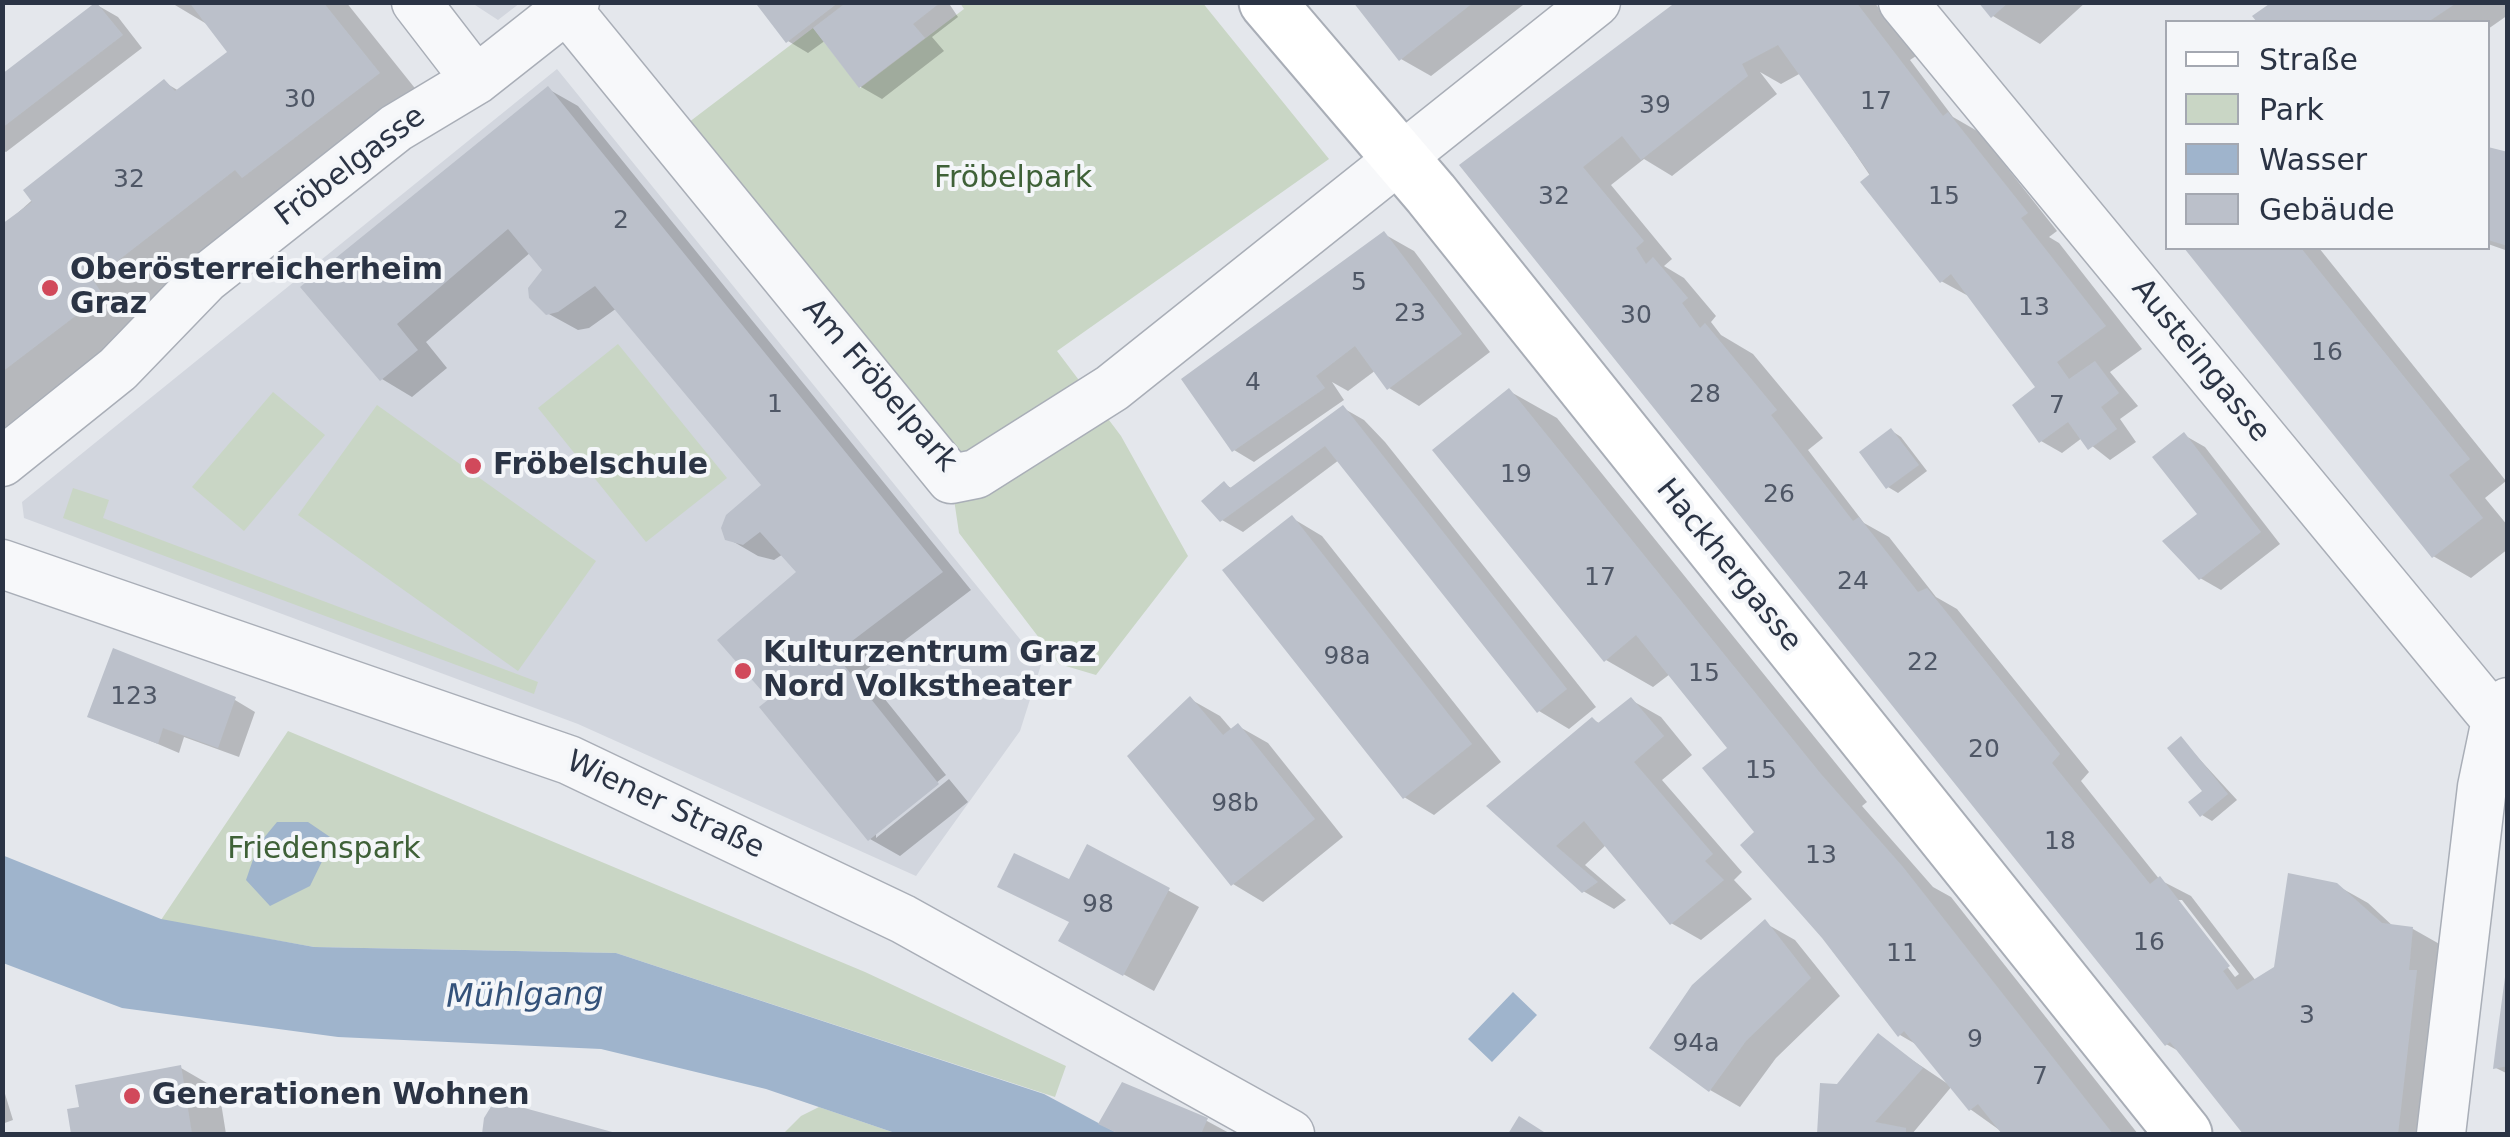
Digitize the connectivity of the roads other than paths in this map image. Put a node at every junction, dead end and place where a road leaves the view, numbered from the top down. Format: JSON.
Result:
{"nodes":[{"id":1,"x":416,"y":2,"type":"edge"},
{"id":2,"x":1267,"y":2,"type":"edge"},
{"id":3,"x":1596,"y":2,"type":"edge"},
{"id":4,"x":1904,"y":2,"type":"edge"},
{"id":5,"x":572,"y":6,"type":"edge"},
{"id":6,"x":476,"y":80,"type":"junction"},
{"id":7,"x":1399,"y":156,"type":"junction"},
{"id":8,"x":2,"y":462,"type":"edge"},
{"id":9,"x":2,"y":564,"type":"edge"},
{"id":10,"x":2502,"y":711,"type":"edge"},
{"id":11,"x":1270,"y":1130,"type":"edge"},
{"id":12,"x":2184,"y":1134,"type":"edge"},
{"id":13,"x":2441,"y":1134,"type":"edge"}],
"edges":[{"from":1,"to":6,"type":"street"},
{"from":2,"to":7,"type":"main road","name":"Hackhergasse"},
{"from":3,"to":7,"type":"street"},
{"from":4,"to":10,"type":"street","name":"Austeingasse"},
{"from":5,"to":6,"type":"street","name":"Fröbelgasse"},
{"from":5,"to":7,"type":"street","name":"Am Fröbelpark"},
{"from":6,"to":8,"type":"street","name":"Fröbelgasse"},
{"from":7,"to":12,"type":"main road","name":"Hackhergasse"},
{"from":9,"to":11,"type":"street","name":"Wiener Straße"},
{"from":10,"to":13,"type":"street"}]}
